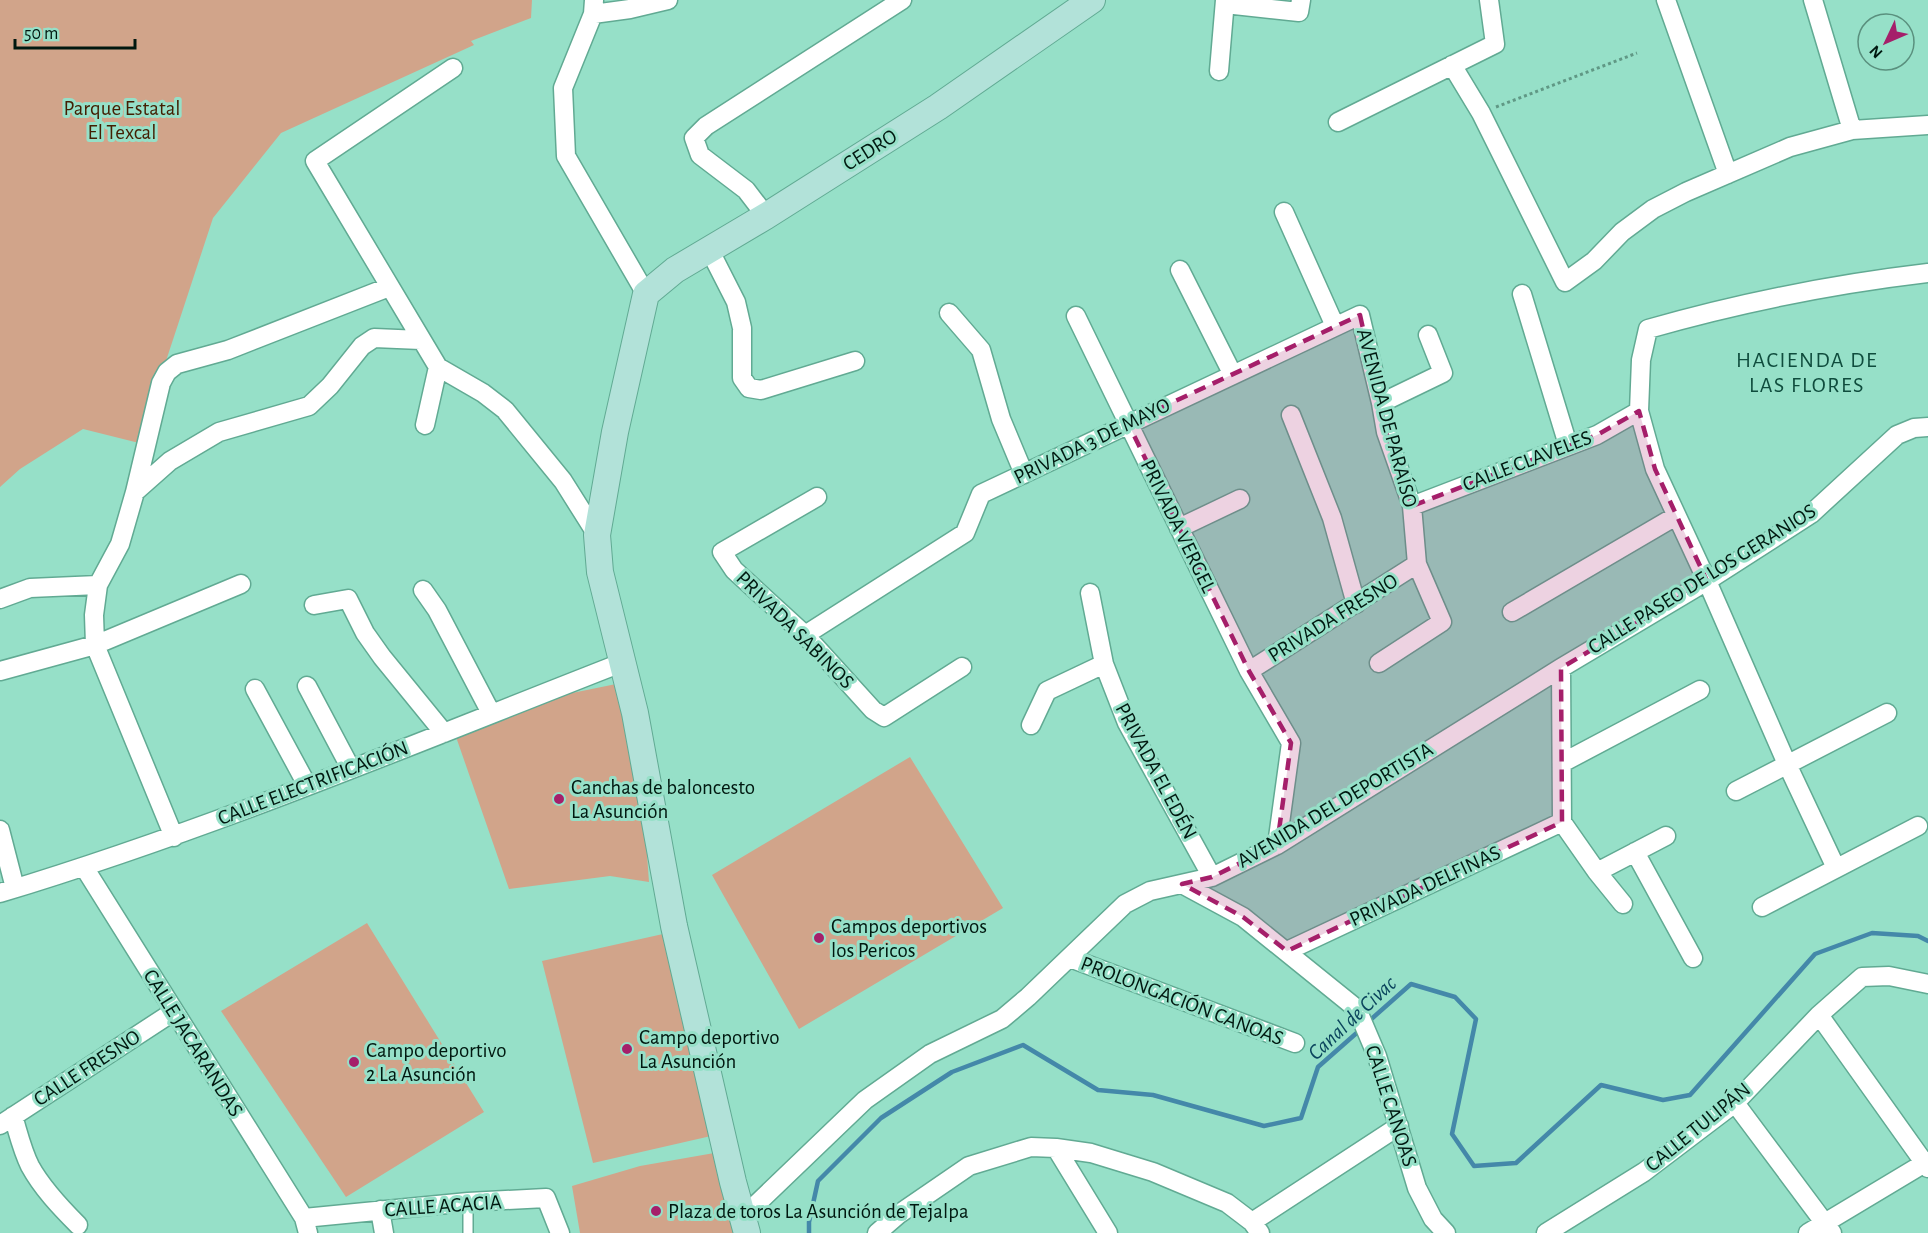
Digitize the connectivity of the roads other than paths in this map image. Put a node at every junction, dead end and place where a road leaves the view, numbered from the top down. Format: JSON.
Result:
{"nodes":[{"id":1,"x":668,"y":0,"type":"edge"},
{"id":2,"x":902,"y":0,"type":"edge"},
{"id":3,"x":1092,"y":0,"type":"edge"},
{"id":4,"x":1489,"y":0,"type":"edge"},
{"id":5,"x":1666,"y":0,"type":"edge"},
{"id":6,"x":1813,"y":0,"type":"edge"},
{"id":7,"x":1225,"y":2,"type":"edge"},
{"id":8,"x":1300,"y":6,"type":"edge"},
{"id":9,"x":593,"y":7,"type":"edge"},
{"id":10,"x":1452,"y":65,"type":"junction"},
{"id":11,"x":453,"y":68,"type":"dead end"},
{"id":12,"x":1219,"y":71,"type":"dead end"},
{"id":13,"x":1338,"y":122,"type":"dead end"},
{"id":14,"x":1928,"y":125,"type":"edge"},
{"id":15,"x":1852,"y":130,"type":"junction"},
{"id":16,"x":1728,"y":174,"type":"junction"},
{"id":17,"x":1284,"y":212,"type":"dead end"},
{"id":18,"x":766,"y":216,"type":"junction"},
{"id":19,"x":709,"y":249,"type":"junction"},
{"id":20,"x":1180,"y":270,"type":"dead end"},
{"id":21,"x":1928,"y":273,"type":"edge"},
{"id":22,"x":389,"y":287,"type":"junction"},
{"id":23,"x":646,"y":294,"type":"junction"},
{"id":24,"x":1522,"y":294,"type":"dead end"},
{"id":25,"x":948,"y":313,"type":"dead end"},
{"id":26,"x":1360,"y":315,"type":"joint"},
{"id":27,"x":1076,"y":316,"type":"dead end"},
{"id":28,"x":1335,"y":326,"type":"junction"},
{"id":29,"x":1428,"y":334,"type":"dead end"},
{"id":30,"x":422,"y":340,"type":"junction"},
{"id":31,"x":855,"y":361,"type":"dead end"},
{"id":32,"x":438,"y":367,"type":"junction"},
{"id":33,"x":1233,"y":375,"type":"junction"},
{"id":34,"x":1381,"y":404,"type":"junction"},
{"id":35,"x":1639,"y":411,"type":"junction"},
{"id":36,"x":1291,"y":415,"type":"dead end"},
{"id":37,"x":1128,"y":423,"type":"junction"},
{"id":38,"x":425,"y":424,"type":"dead end"},
{"id":39,"x":1928,"y":427,"type":"edge"},
{"id":40,"x":1568,"y":445,"type":"junction"},
{"id":41,"x":1024,"y":474,"type":"junction"},
{"id":42,"x":135,"y":492,"type":"junction"},
{"id":43,"x":817,"y":497,"type":"dead end"},
{"id":44,"x":1240,"y":500,"type":"dead end"},
{"id":45,"x":1412,"y":506,"type":"junction"},
{"id":46,"x":1676,"y":516,"type":"junction"},
{"id":47,"x":1179,"y":528,"type":"junction"},
{"id":48,"x":597,"y":535,"type":"junction"},
{"id":49,"x":1417,"y":564,"type":"junction"},
{"id":50,"x":1707,"y":581,"type":"junction"},
{"id":51,"x":241,"y":584,"type":"dead end"},
{"id":52,"x":98,"y":585,"type":"junction"},
{"id":53,"x":423,"y":590,"type":"dead end"},
{"id":54,"x":1090,"y":593,"type":"dead end"},
{"id":55,"x":0,"y":599,"type":"edge"},
{"id":56,"x":1356,"y":604,"type":"junction"},
{"id":57,"x":314,"y":605,"type":"dead end"},
{"id":58,"x":1512,"y":612,"type":"dead end"},
{"id":59,"x":805,"y":634,"type":"junction"},
{"id":60,"x":96,"y":645,"type":"junction"},
{"id":61,"x":621,"y":663,"type":"junction"},
{"id":62,"x":1104,"y":663,"type":"junction"},
{"id":63,"x":1379,"y":663,"type":"dead end"},
{"id":64,"x":962,"y":667,"type":"dead end"},
{"id":65,"x":1561,"y":668,"type":"junction"},
{"id":66,"x":0,"y":671,"type":"edge"},
{"id":67,"x":1249,"y":671,"type":"junction"},
{"id":68,"x":307,"y":686,"type":"dead end"},
{"id":69,"x":255,"y":689,"type":"dead end"},
{"id":70,"x":1700,"y":690,"type":"dead end"},
{"id":71,"x":491,"y":713,"type":"junction"},
{"id":72,"x":1887,"y":713,"type":"dead end"},
{"id":73,"x":1031,"y":725,"type":"dead end"},
{"id":74,"x":444,"y":733,"type":"junction"},
{"id":75,"x":1562,"y":763,"type":"junction"},
{"id":76,"x":1787,"y":764,"type":"junction"},
{"id":77,"x":351,"y":769,"type":"junction"},
{"id":78,"x":307,"y":785,"type":"junction"},
{"id":79,"x":1736,"y":791,"type":"dead end"},
{"id":80,"x":1562,"y":822,"type":"junction"},
{"id":81,"x":1918,"y":826,"type":"dead end"},
{"id":82,"x":0,"y":830,"type":"edge"},
{"id":83,"x":1666,"y":836,"type":"dead end"},
{"id":84,"x":174,"y":837,"type":"junction"},
{"id":85,"x":1277,"y":845,"type":"junction"},
{"id":86,"x":1635,"y":852,"type":"junction"},
{"id":87,"x":84,"y":867,"type":"junction"},
{"id":88,"x":1836,"y":868,"type":"junction"},
{"id":89,"x":1597,"y":872,"type":"junction"},
{"id":90,"x":1212,"y":877,"type":"junction"},
{"id":91,"x":1182,"y":884,"type":"junction"},
{"id":92,"x":7,"y":890,"type":"edge"},
{"id":93,"x":1623,"y":904,"type":"dead end"},
{"id":94,"x":1762,"y":907,"type":"dead end"},
{"id":95,"x":1287,"y":951,"type":"junction"},
{"id":96,"x":1070,"y":958,"type":"junction"},
{"id":97,"x":1693,"y":958,"type":"dead end"},
{"id":98,"x":1928,"y":984,"type":"edge"},
{"id":99,"x":173,"y":1012,"type":"junction"},
{"id":100,"x":1819,"y":1015,"type":"junction"},
{"id":101,"x":1295,"y":1043,"type":"dead end"},
{"id":102,"x":1735,"y":1103,"type":"junction"},
{"id":103,"x":7,"y":1120,"type":"edge"},
{"id":104,"x":1399,"y":1126,"type":"junction"},
{"id":105,"x":1056,"y":1148,"type":"junction"},
{"id":106,"x":1927,"y":1164,"type":"edge"},
{"id":107,"x":468,"y":1202,"type":"junction"},
{"id":108,"x":380,"y":1210,"type":"junction"},
{"id":109,"x":78,"y":1225,"type":"dead end"},
{"id":110,"x":306,"y":1225,"type":"edge"},
{"id":111,"x":745,"y":1225,"type":"edge"},
{"id":112,"x":1256,"y":1227,"type":"edge"},
{"id":113,"x":1829,"y":1227,"type":"edge"},
{"id":114,"x":384,"y":1233,"type":"edge"},
{"id":115,"x":468,"y":1233,"type":"edge"},
{"id":116,"x":560,"y":1233,"type":"edge"},
{"id":117,"x":877,"y":1233,"type":"edge"},
{"id":118,"x":1107,"y":1233,"type":"edge"},
{"id":119,"x":1446,"y":1233,"type":"edge"},
{"id":120,"x":1546,"y":1233,"type":"edge"},
{"id":121,"x":1808,"y":1233,"type":"edge"}],
"edges":[{"from":1,"to":9,"type":"street"},
{"from":2,"to":18,"type":"street"},
{"from":3,"to":18,"type":"street","name":"CEDRO"},
{"from":4,"to":10,"type":"street"},
{"from":5,"to":16,"type":"street"},
{"from":6,"to":15,"type":"street"},
{"from":7,"to":8,"type":"street"},
{"from":7,"to":12,"type":"street"},
{"from":9,"to":23,"type":"street"},
{"from":10,"to":13,"type":"street"},
{"from":10,"to":16,"type":"street"},
{"from":11,"to":22,"type":"street"},
{"from":14,"to":15,"type":"street"},
{"from":15,"to":16,"type":"street"},
{"from":17,"to":28,"type":"street"},
{"from":18,"to":19,"type":"street","name":"CEDRO"},
{"from":19,"to":23,"type":"street","name":"CEDRO"},
{"from":19,"to":31,"type":"street"},
{"from":20,"to":33,"type":"street"},
{"from":21,"to":35,"type":"street"},
{"from":22,"to":30,"type":"street"},
{"from":22,"to":42,"type":"street"},
{"from":23,"to":48,"type":"street"},
{"from":24,"to":40,"type":"street"},
{"from":25,"to":41,"type":"street"},
{"from":26,"to":28,"type":"street","name":"PRIVADA 3 DE MAYO"},
{"from":26,"to":34,"type":"street","name":"AVENIDA DE PARAÍSO"},
{"from":27,"to":37,"type":"street","name":"PRIVADA VERGEL"},
{"from":28,"to":33,"type":"street","name":"PRIVADA 3 DE MAYO"},
{"from":29,"to":34,"type":"street"},
{"from":30,"to":32,"type":"street"},
{"from":30,"to":42,"type":"street"},
{"from":32,"to":38,"type":"street"},
{"from":32,"to":48,"type":"street"},
{"from":33,"to":37,"type":"street","name":"PRIVADA 3 DE MAYO"},
{"from":34,"to":45,"type":"street","name":"AVENIDA DE PARAÍSO"},
{"from":35,"to":40,"type":"street","name":"CALLE CLAVELES"},
{"from":35,"to":46,"type":"street"},
{"from":36,"to":56,"type":"street"},
{"from":37,"to":41,"type":"street","name":"PRIVADA 3 DE MAYO"},
{"from":37,"to":47,"type":"street","name":"PRIVADA VERGEL"},
{"from":39,"to":50,"type":"street","name":"CALLE PASEO DE LOS GERANIOS"},
{"from":40,"to":45,"type":"street","name":"CALLE CLAVELES"},
{"from":41,"to":59,"type":"street","name":"PRIVADA 3 DE MAYO"},
{"from":42,"to":52,"type":"street"},
{"from":43,"to":59,"type":"street","name":"PRIVADA SABINOS"},
{"from":44,"to":47,"type":"street"},
{"from":45,"to":49,"type":"street","name":"AVENIDA DE PARAÍSO"},
{"from":46,"to":50,"type":"street"},
{"from":46,"to":58,"type":"street"},
{"from":47,"to":67,"type":"street","name":"PRIVADA VERGEL"},
{"from":48,"to":61,"type":"street"},
{"from":49,"to":56,"type":"street","name":"PRIVADA FRESNO"},
{"from":49,"to":63,"type":"street","name":"AVENIDA DE PARAÍSO"},
{"from":50,"to":65,"type":"street","name":"CALLE PASEO DE LOS GERANIOS"},
{"from":50,"to":76,"type":"street"},
{"from":51,"to":60,"type":"street"},
{"from":52,"to":55,"type":"street"},
{"from":52,"to":60,"type":"street"},
{"from":53,"to":71,"type":"street"},
{"from":54,"to":62,"type":"street","name":"PRIVADA EL EDÉN"},
{"from":56,"to":67,"type":"street","name":"PRIVADA FRESNO"},
{"from":57,"to":74,"type":"street"},
{"from":59,"to":64,"type":"street","name":"PRIVADA SABINOS"},
{"from":60,"to":66,"type":"street"},
{"from":60,"to":84,"type":"street"},
{"from":61,"to":71,"type":"street","name":"CALLE ELECTRIFICACIÓN"},
{"from":61,"to":111,"type":"street"},
{"from":62,"to":73,"type":"street"},
{"from":62,"to":90,"type":"street","name":"PRIVADA EL EDÉN"},
{"from":65,"to":75,"type":"street"},
{"from":65,"to":85,"type":"street","name":"AVENIDA DEL DEPORTISTA"},
{"from":67,"to":85,"type":"street","name":"PRIVADA VERGEL"},
{"from":68,"to":77,"type":"street"},
{"from":69,"to":78,"type":"street"},
{"from":70,"to":75,"type":"street"},
{"from":71,"to":74,"type":"street","name":"CALLE ELECTRIFICACIÓN"},
{"from":72,"to":76,"type":"street"},
{"from":74,"to":77,"type":"street","name":"CALLE ELECTRIFICACIÓN"},
{"from":75,"to":80,"type":"street"},
{"from":76,"to":79,"type":"street"},
{"from":76,"to":88,"type":"street"},
{"from":77,"to":78,"type":"street","name":"CALLE ELECTRIFICACIÓN"},
{"from":78,"to":84,"type":"street","name":"CALLE ELECTRIFICACIÓN"},
{"from":80,"to":89,"type":"street"},
{"from":80,"to":95,"type":"street","name":"PRIVADA DELFINAS"},
{"from":81,"to":88,"type":"street"},
{"from":82,"to":92,"type":"street"},
{"from":83,"to":86,"type":"street"},
{"from":84,"to":87,"type":"street","name":"CALLE ELECTRIFICACIÓN"},
{"from":85,"to":90,"type":"street","name":"AVENIDA DEL DEPORTISTA"},
{"from":86,"to":89,"type":"street"},
{"from":86,"to":97,"type":"street"},
{"from":87,"to":92,"type":"street","name":"CALLE ELECTRIFICACIÓN"},
{"from":87,"to":99,"type":"street","name":"CALLE JACARANDAS"},
{"from":88,"to":94,"type":"street"},
{"from":89,"to":93,"type":"street"},
{"from":90,"to":91,"type":"street","name":"AVENIDA DEL DEPORTISTA"},
{"from":91,"to":95,"type":"street","name":"CALLE CANOAS"},
{"from":91,"to":96,"type":"street","name":"AVENIDA DEL DEPORTISTA"},
{"from":95,"to":104,"type":"street","name":"CALLE CANOAS"},
{"from":96,"to":101,"type":"street","name":"PROLONGACIÓN CANOAS"},
{"from":96,"to":111,"type":"street","name":"AVENIDA DEL DEPORTISTA"},
{"from":98,"to":100,"type":"street","name":"CALLE TULIPÁN"},
{"from":99,"to":103,"type":"street","name":"CALLE FRESNO"},
{"from":99,"to":110,"type":"street","name":"CALLE JACARANDAS"},
{"from":100,"to":102,"type":"street","name":"CALLE TULIPÁN"},
{"from":100,"to":106,"type":"street"},
{"from":102,"to":113,"type":"street"},
{"from":102,"to":120,"type":"street","name":"CALLE TULIPÁN"},
{"from":103,"to":109,"type":"street"},
{"from":104,"to":112,"type":"street"},
{"from":104,"to":119,"type":"street","name":"CALLE CANOAS"},
{"from":105,"to":112,"type":"street"},
{"from":105,"to":117,"type":"street"},
{"from":105,"to":118,"type":"street"},
{"from":106,"to":113,"type":"street"},
{"from":107,"to":108,"type":"street","name":"CALLE ACACIA"},
{"from":107,"to":115,"type":"lane"},
{"from":107,"to":116,"type":"street","name":"CALLE ACACIA"},
{"from":108,"to":110,"type":"street","name":"CALLE ACACIA"},
{"from":108,"to":114,"type":"street"},
{"from":113,"to":121,"type":"street"}]}
